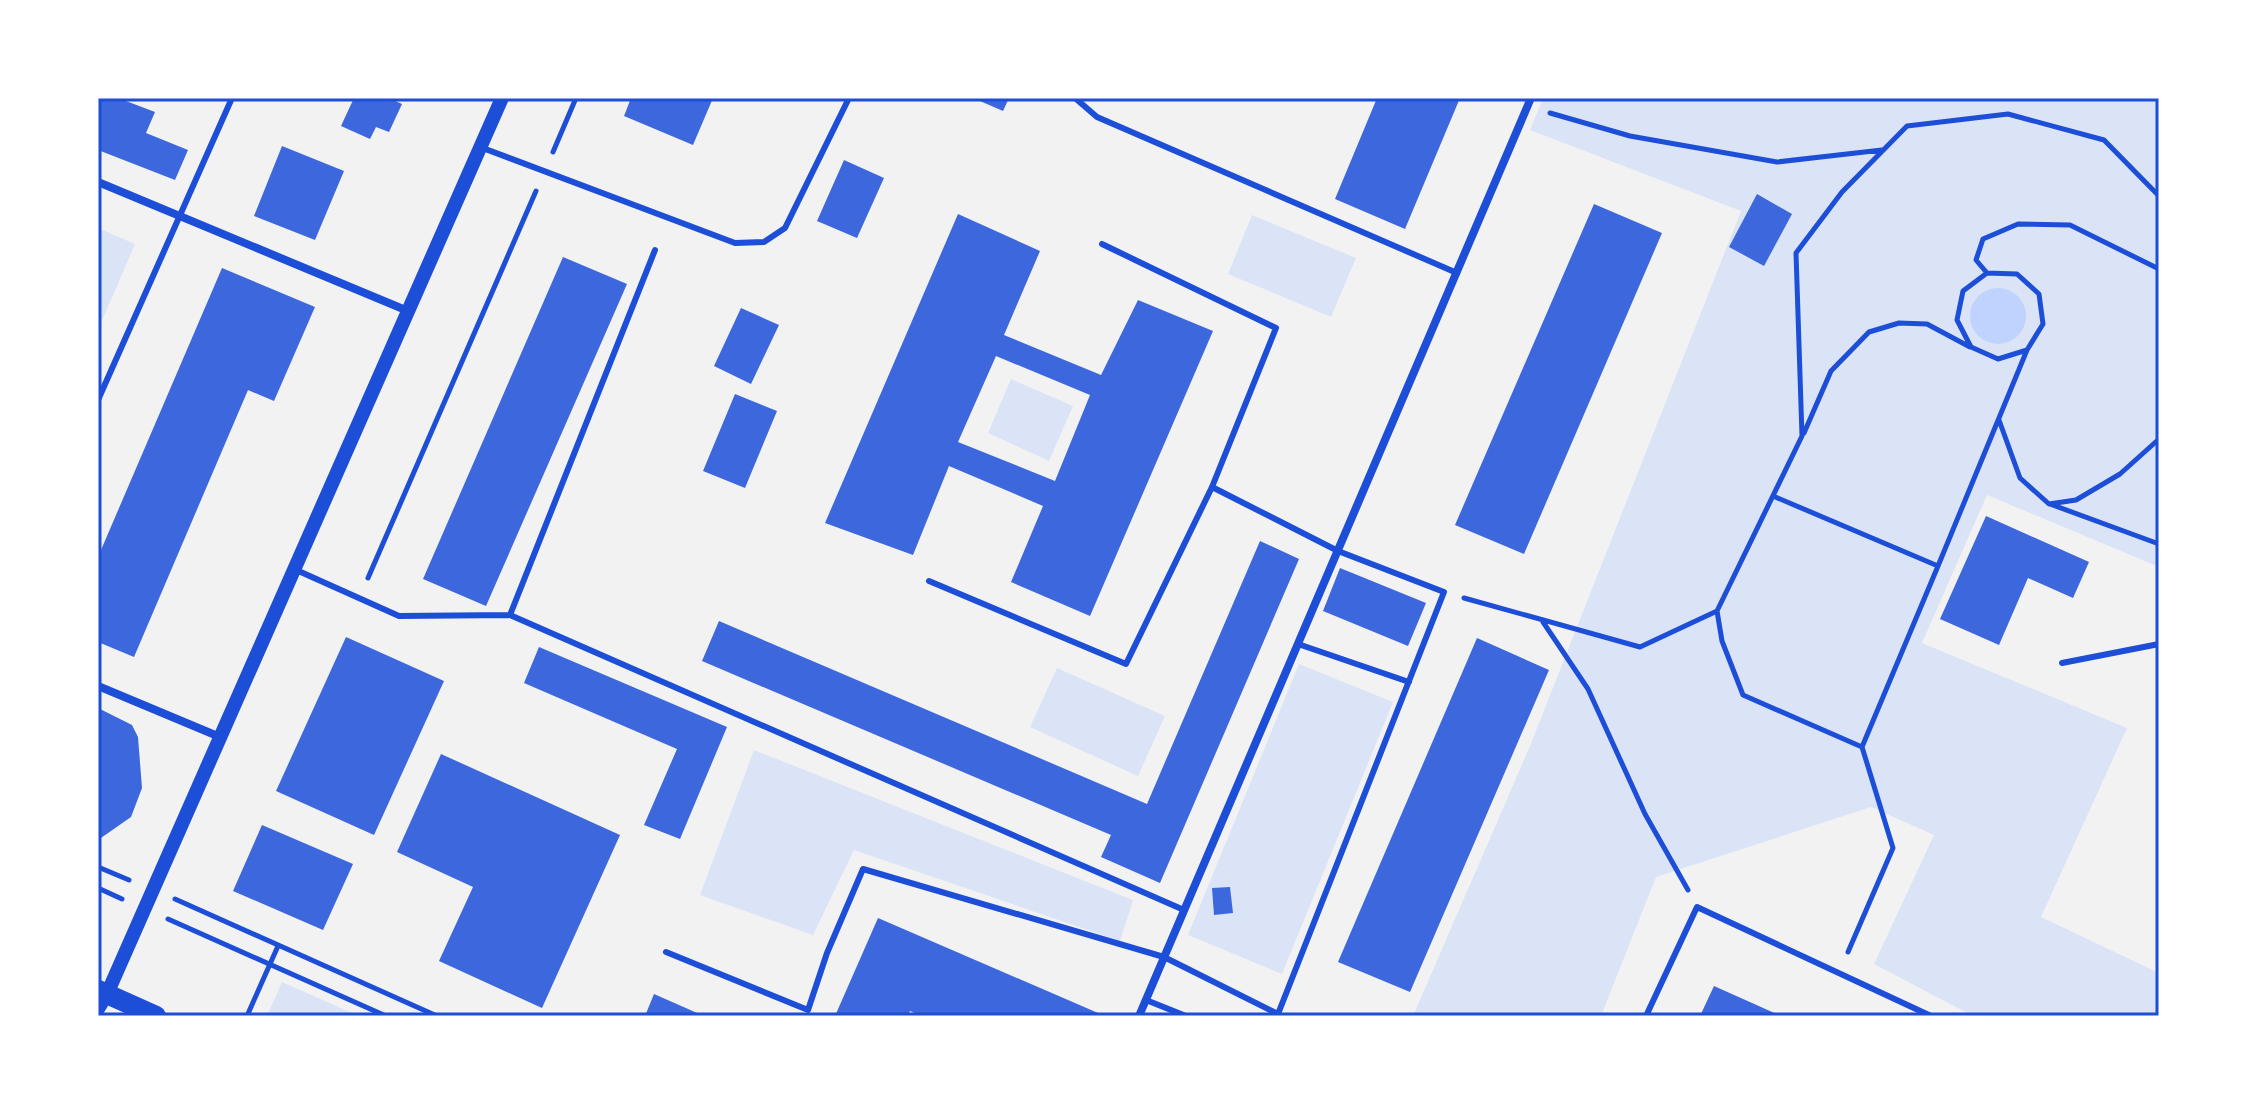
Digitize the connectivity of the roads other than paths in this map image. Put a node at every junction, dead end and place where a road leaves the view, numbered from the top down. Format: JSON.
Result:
{"nodes":[{"id":1,"x":232,"y":98,"type":"edge"},
{"id":2,"x":502,"y":98,"type":"edge"},
{"id":3,"x":849,"y":98,"type":"edge"},
{"id":4,"x":1075,"y":98,"type":"edge"},
{"id":5,"x":1530,"y":102,"type":"edge"},
{"id":6,"x":480,"y":147,"type":"junction"},
{"id":7,"x":98,"y":182,"type":"edge"},
{"id":8,"x":178,"y":215,"type":"junction"},
{"id":9,"x":1102,"y":244,"type":"dead end"},
{"id":10,"x":655,"y":250,"type":"dead end"},
{"id":11,"x":1457,"y":273,"type":"junction"},
{"id":12,"x":408,"y":311,"type":"junction"},
{"id":13,"x":98,"y":400,"type":"edge"},
{"id":14,"x":1212,"y":487,"type":"junction"},
{"id":15,"x":1338,"y":551,"type":"junction"},
{"id":16,"x":294,"y":569,"type":"junction"},
{"id":17,"x":929,"y":581,"type":"dead end"},
{"id":18,"x":510,"y":615,"type":"junction"},
{"id":19,"x":1298,"y":644,"type":"junction"},
{"id":20,"x":2159,"y":644,"type":"edge"},
{"id":21,"x":2062,"y":663,"type":"dead end"},
{"id":22,"x":1409,"y":682,"type":"junction"},
{"id":23,"x":98,"y":686,"type":"edge"},
{"id":24,"x":220,"y":737,"type":"junction"},
{"id":25,"x":1184,"y":910,"type":"junction"},
{"id":26,"x":666,"y":952,"type":"dead end"},
{"id":27,"x":1164,"y":957,"type":"junction"},
{"id":28,"x":101,"y":998,"type":"edge"},
{"id":29,"x":1146,"y":1000,"type":"junction"},
{"id":30,"x":104,"y":1016,"type":"edge"},
{"id":31,"x":156,"y":1016,"type":"edge"},
{"id":32,"x":1139,"y":1016,"type":"edge"},
{"id":33,"x":1186,"y":1016,"type":"edge"},
{"id":34,"x":1646,"y":1016,"type":"edge"},
{"id":35,"x":1931,"y":1016,"type":"edge"}],
"edges":[{"from":1,"to":8,"type":"lane"},
{"from":2,"to":6,"type":"street"},
{"from":3,"to":6,"type":"lane"},
{"from":4,"to":11,"type":"lane"},
{"from":5,"to":11,"type":"street"},
{"from":6,"to":12,"type":"street"},
{"from":7,"to":8,"type":"street"},
{"from":8,"to":12,"type":"street"},
{"from":8,"to":13,"type":"lane"},
{"from":9,"to":14,"type":"lane"},
{"from":10,"to":18,"type":"lane"},
{"from":11,"to":15,"type":"street"},
{"from":12,"to":16,"type":"street"},
{"from":14,"to":15,"type":"lane"},
{"from":14,"to":17,"type":"lane"},
{"from":15,"to":19,"type":"street"},
{"from":15,"to":22,"type":"lane"},
{"from":16,"to":18,"type":"lane"},
{"from":16,"to":24,"type":"street"},
{"from":18,"to":25,"type":"lane"},
{"from":19,"to":22,"type":"lane"},
{"from":19,"to":25,"type":"street"},
{"from":20,"to":21,"type":"lane"},
{"from":22,"to":27,"type":"lane"},
{"from":23,"to":24,"type":"street"},
{"from":24,"to":28,"type":"street"},
{"from":25,"to":27,"type":"street"},
{"from":26,"to":27,"type":"lane"},
{"from":27,"to":29,"type":"street"},
{"from":28,"to":30,"type":"street"},
{"from":28,"to":31,"type":"main road"},
{"from":29,"to":32,"type":"street"},
{"from":29,"to":33,"type":"lane"},
{"from":34,"to":35,"type":"lane"}]}
